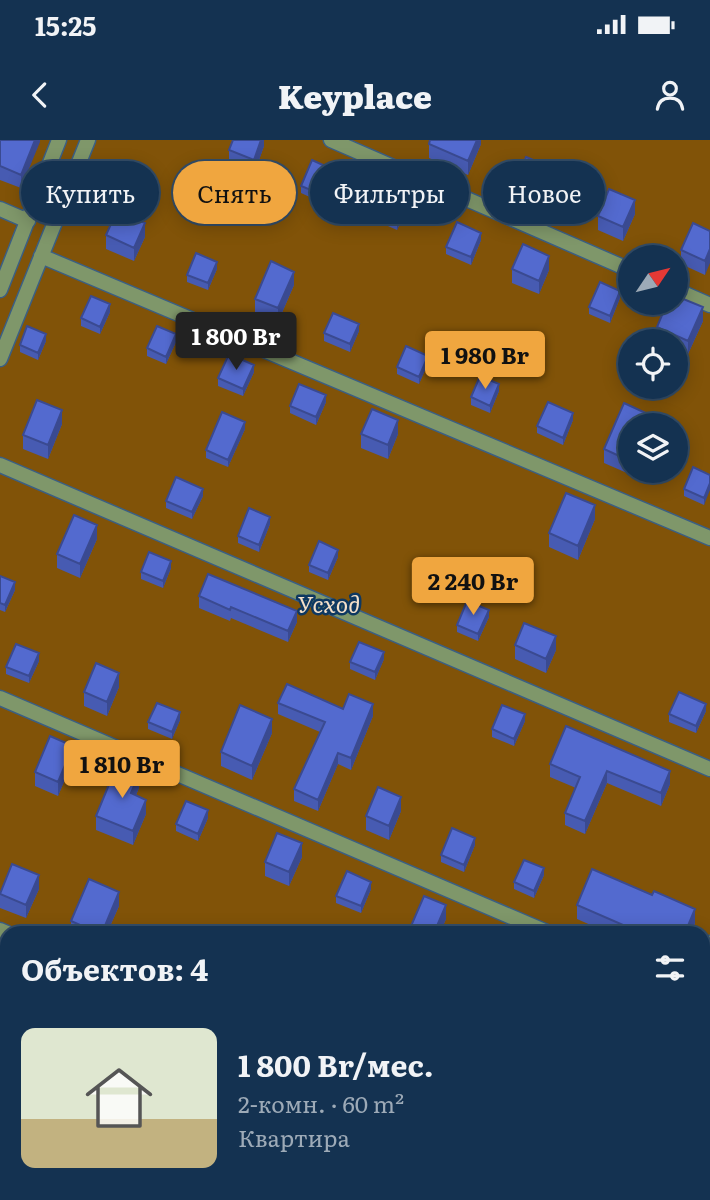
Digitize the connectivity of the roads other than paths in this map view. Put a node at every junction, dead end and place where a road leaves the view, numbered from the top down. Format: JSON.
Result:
{"nodes":[{"id":1,"x":60,"y":140,"type":"edge"},
{"id":2,"x":89,"y":140,"type":"edge"},
{"id":3,"x":331,"y":140,"type":"edge"},
{"id":4,"x":52,"y":161,"type":"edge"},
{"id":5,"x":0,"y":209,"type":"edge"},
{"id":6,"x":21,"y":218,"type":"edge"},
{"id":7,"x":27,"y":224,"type":"edge"},
{"id":8,"x":41,"y":256,"type":"junction"},
{"id":9,"x":618,"y":265,"type":"edge"},
{"id":10,"x":0,"y":290,"type":"edge"},
{"id":11,"x":688,"y":295,"type":"edge"},
{"id":12,"x":710,"y":305,"type":"edge"},
{"id":13,"x":0,"y":359,"type":"edge"},
{"id":14,"x":0,"y":466,"type":"edge"},
{"id":15,"x":710,"y":538,"type":"edge"},
{"id":16,"x":0,"y":698,"type":"edge"},
{"id":17,"x":710,"y":769,"type":"edge"},
{"id":18,"x":534,"y":926,"type":"edge"}],
"edges":[{"from":1,"to":4,"type":"street"},
{"from":2,"to":8,"type":"street"},
{"from":3,"to":9,"type":"street"},
{"from":5,"to":6,"type":"street"},
{"from":7,"to":10,"type":"street"},
{"from":8,"to":13,"type":"street"},
{"from":8,"to":15,"type":"street"},
{"from":11,"to":12,"type":"street"},
{"from":14,"to":17,"type":"street"},
{"from":16,"to":18,"type":"street"}]}
